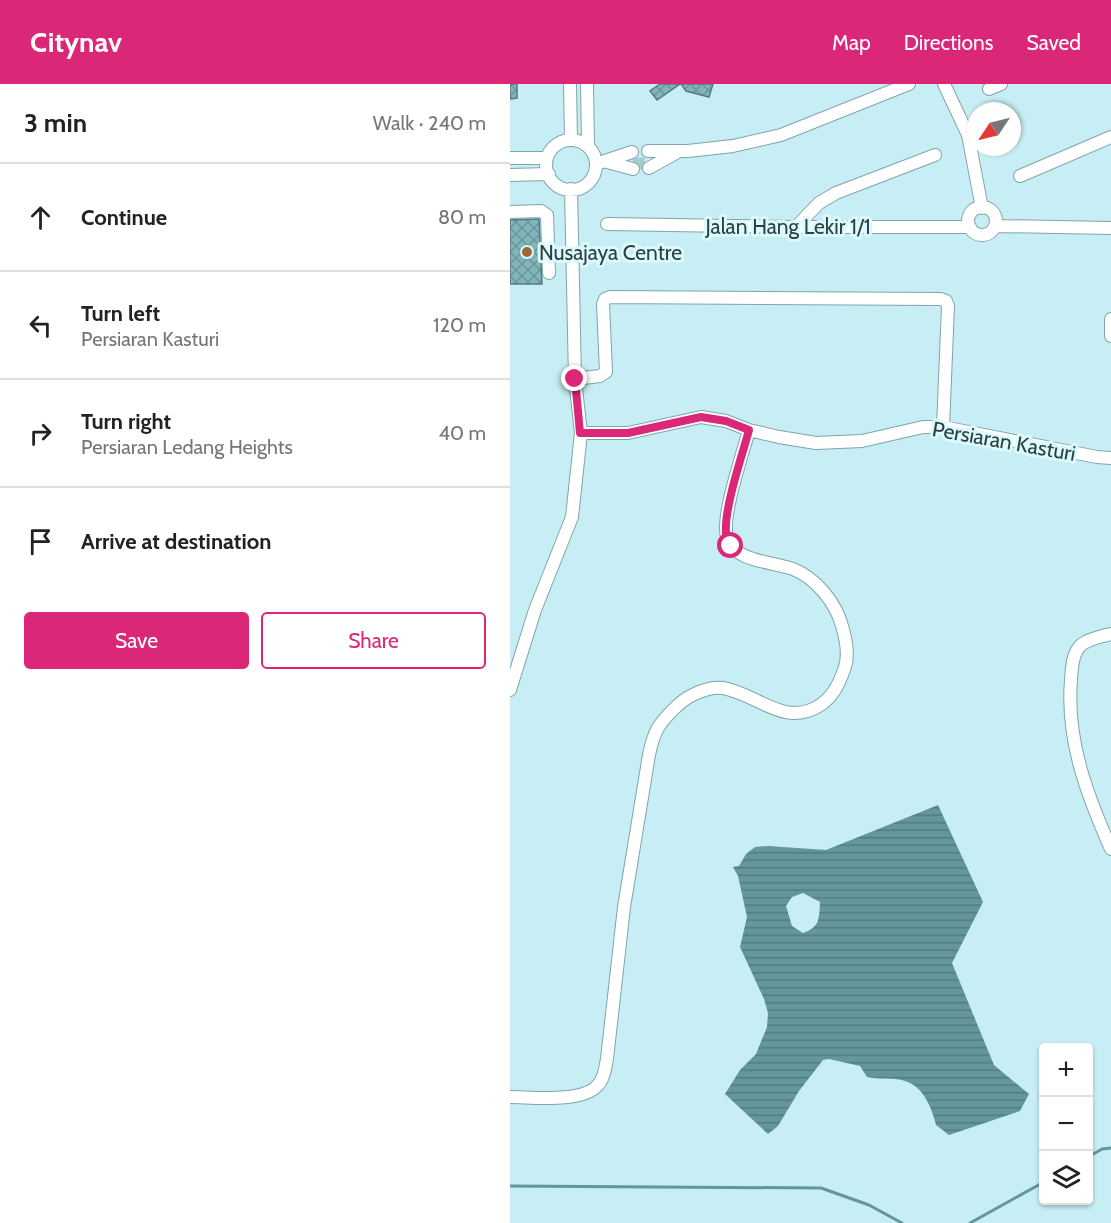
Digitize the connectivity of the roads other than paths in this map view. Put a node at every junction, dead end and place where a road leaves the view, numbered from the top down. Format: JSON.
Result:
{"nodes":[{"id":1,"x":570,"y":84,"type":"edge"},
{"id":2,"x":587,"y":84,"type":"edge"},
{"id":3,"x":909,"y":84,"type":"edge"},
{"id":4,"x":944,"y":84,"type":"edge"},
{"id":5,"x":1001,"y":84,"type":"edge"},
{"id":6,"x":989,"y":89,"type":"dead end"},
{"id":7,"x":1111,"y":137,"type":"edge"},
{"id":8,"x":571,"y":140,"type":"junction"},
{"id":9,"x":588,"y":146,"type":"junction"},
{"id":10,"x":677,"y":153,"type":"junction"},
{"id":11,"x":935,"y":155,"type":"dead end"},
{"id":12,"x":510,"y":158,"type":"edge"},
{"id":13,"x":547,"y":158,"type":"junction"},
{"id":14,"x":602,"y":163,"type":"junction"},
{"id":15,"x":549,"y":174,"type":"junction"},
{"id":16,"x":510,"y":175,"type":"edge"},
{"id":17,"x":1020,"y":176,"type":"dead end"},
{"id":18,"x":571,"y":189,"type":"junction"},
{"id":19,"x":982,"y":208,"type":"junction"},
{"id":20,"x":510,"y":212,"type":"edge"},
{"id":21,"x":606,"y":224,"type":"dead end"},
{"id":22,"x":995,"y":226,"type":"junction"},
{"id":23,"x":796,"y":227,"type":"junction"},
{"id":24,"x":970,"y":227,"type":"junction"},
{"id":25,"x":1111,"y":228,"type":"edge"},
{"id":26,"x":549,"y":273,"type":"dead end"},
{"id":27,"x":1111,"y":318,"type":"edge"},
{"id":28,"x":1111,"y":336,"type":"edge"},
{"id":29,"x":575,"y":379,"type":"junction"},
{"id":30,"x":943,"y":427,"type":"junction"},
{"id":31,"x":749,"y":430,"type":"junction"},
{"id":32,"x":580,"y":433,"type":"junction"},
{"id":33,"x":1111,"y":458,"type":"edge"},
{"id":34,"x":1111,"y":634,"type":"edge"},
{"id":35,"x":510,"y":690,"type":"edge"},
{"id":36,"x":1111,"y":849,"type":"edge"},
{"id":37,"x":510,"y":1097,"type":"edge"}],
"edges":[{"from":1,"to":8,"type":"street"},
{"from":2,"to":9,"type":"street"},
{"from":3,"to":10,"type":"street"},
{"from":4,"to":19,"type":"street"},
{"from":5,"to":6,"type":"street"},
{"from":7,"to":17,"type":"street"},
{"from":8,"to":9,"type":"street"},
{"from":8,"to":13,"type":"street"},
{"from":9,"to":14,"type":"street"},
{"from":10,"to":10,"type":"street"},
{"from":11,"to":23,"type":"street"},
{"from":12,"to":13,"type":"street"},
{"from":13,"to":15,"type":"street"},
{"from":14,"to":14,"type":"street"},
{"from":14,"to":18,"type":"street"},
{"from":15,"to":16,"type":"street"},
{"from":15,"to":18,"type":"street"},
{"from":18,"to":29,"type":"street"},
{"from":19,"to":22,"type":"street"},
{"from":19,"to":24,"type":"street"},
{"from":20,"to":26,"type":"street"},
{"from":21,"to":23,"type":"street","name":"Jalan Hang Lekir 1/1"},
{"from":22,"to":24,"type":"street"},
{"from":22,"to":25,"type":"street"},
{"from":23,"to":24,"type":"street","name":"Jalan Hang Lekir 1/1"},
{"from":27,"to":28,"type":"street"},
{"from":29,"to":30,"type":"street"},
{"from":29,"to":32,"type":"street"},
{"from":30,"to":31,"type":"street","name":"Persiaran Kasturi"},
{"from":30,"to":33,"type":"street","name":"Persiaran Kasturi"},
{"from":31,"to":32,"type":"street","name":"Persiaran Kasturi"},
{"from":31,"to":37,"type":"street"},
{"from":32,"to":35,"type":"street"},
{"from":34,"to":36,"type":"street"}]}
